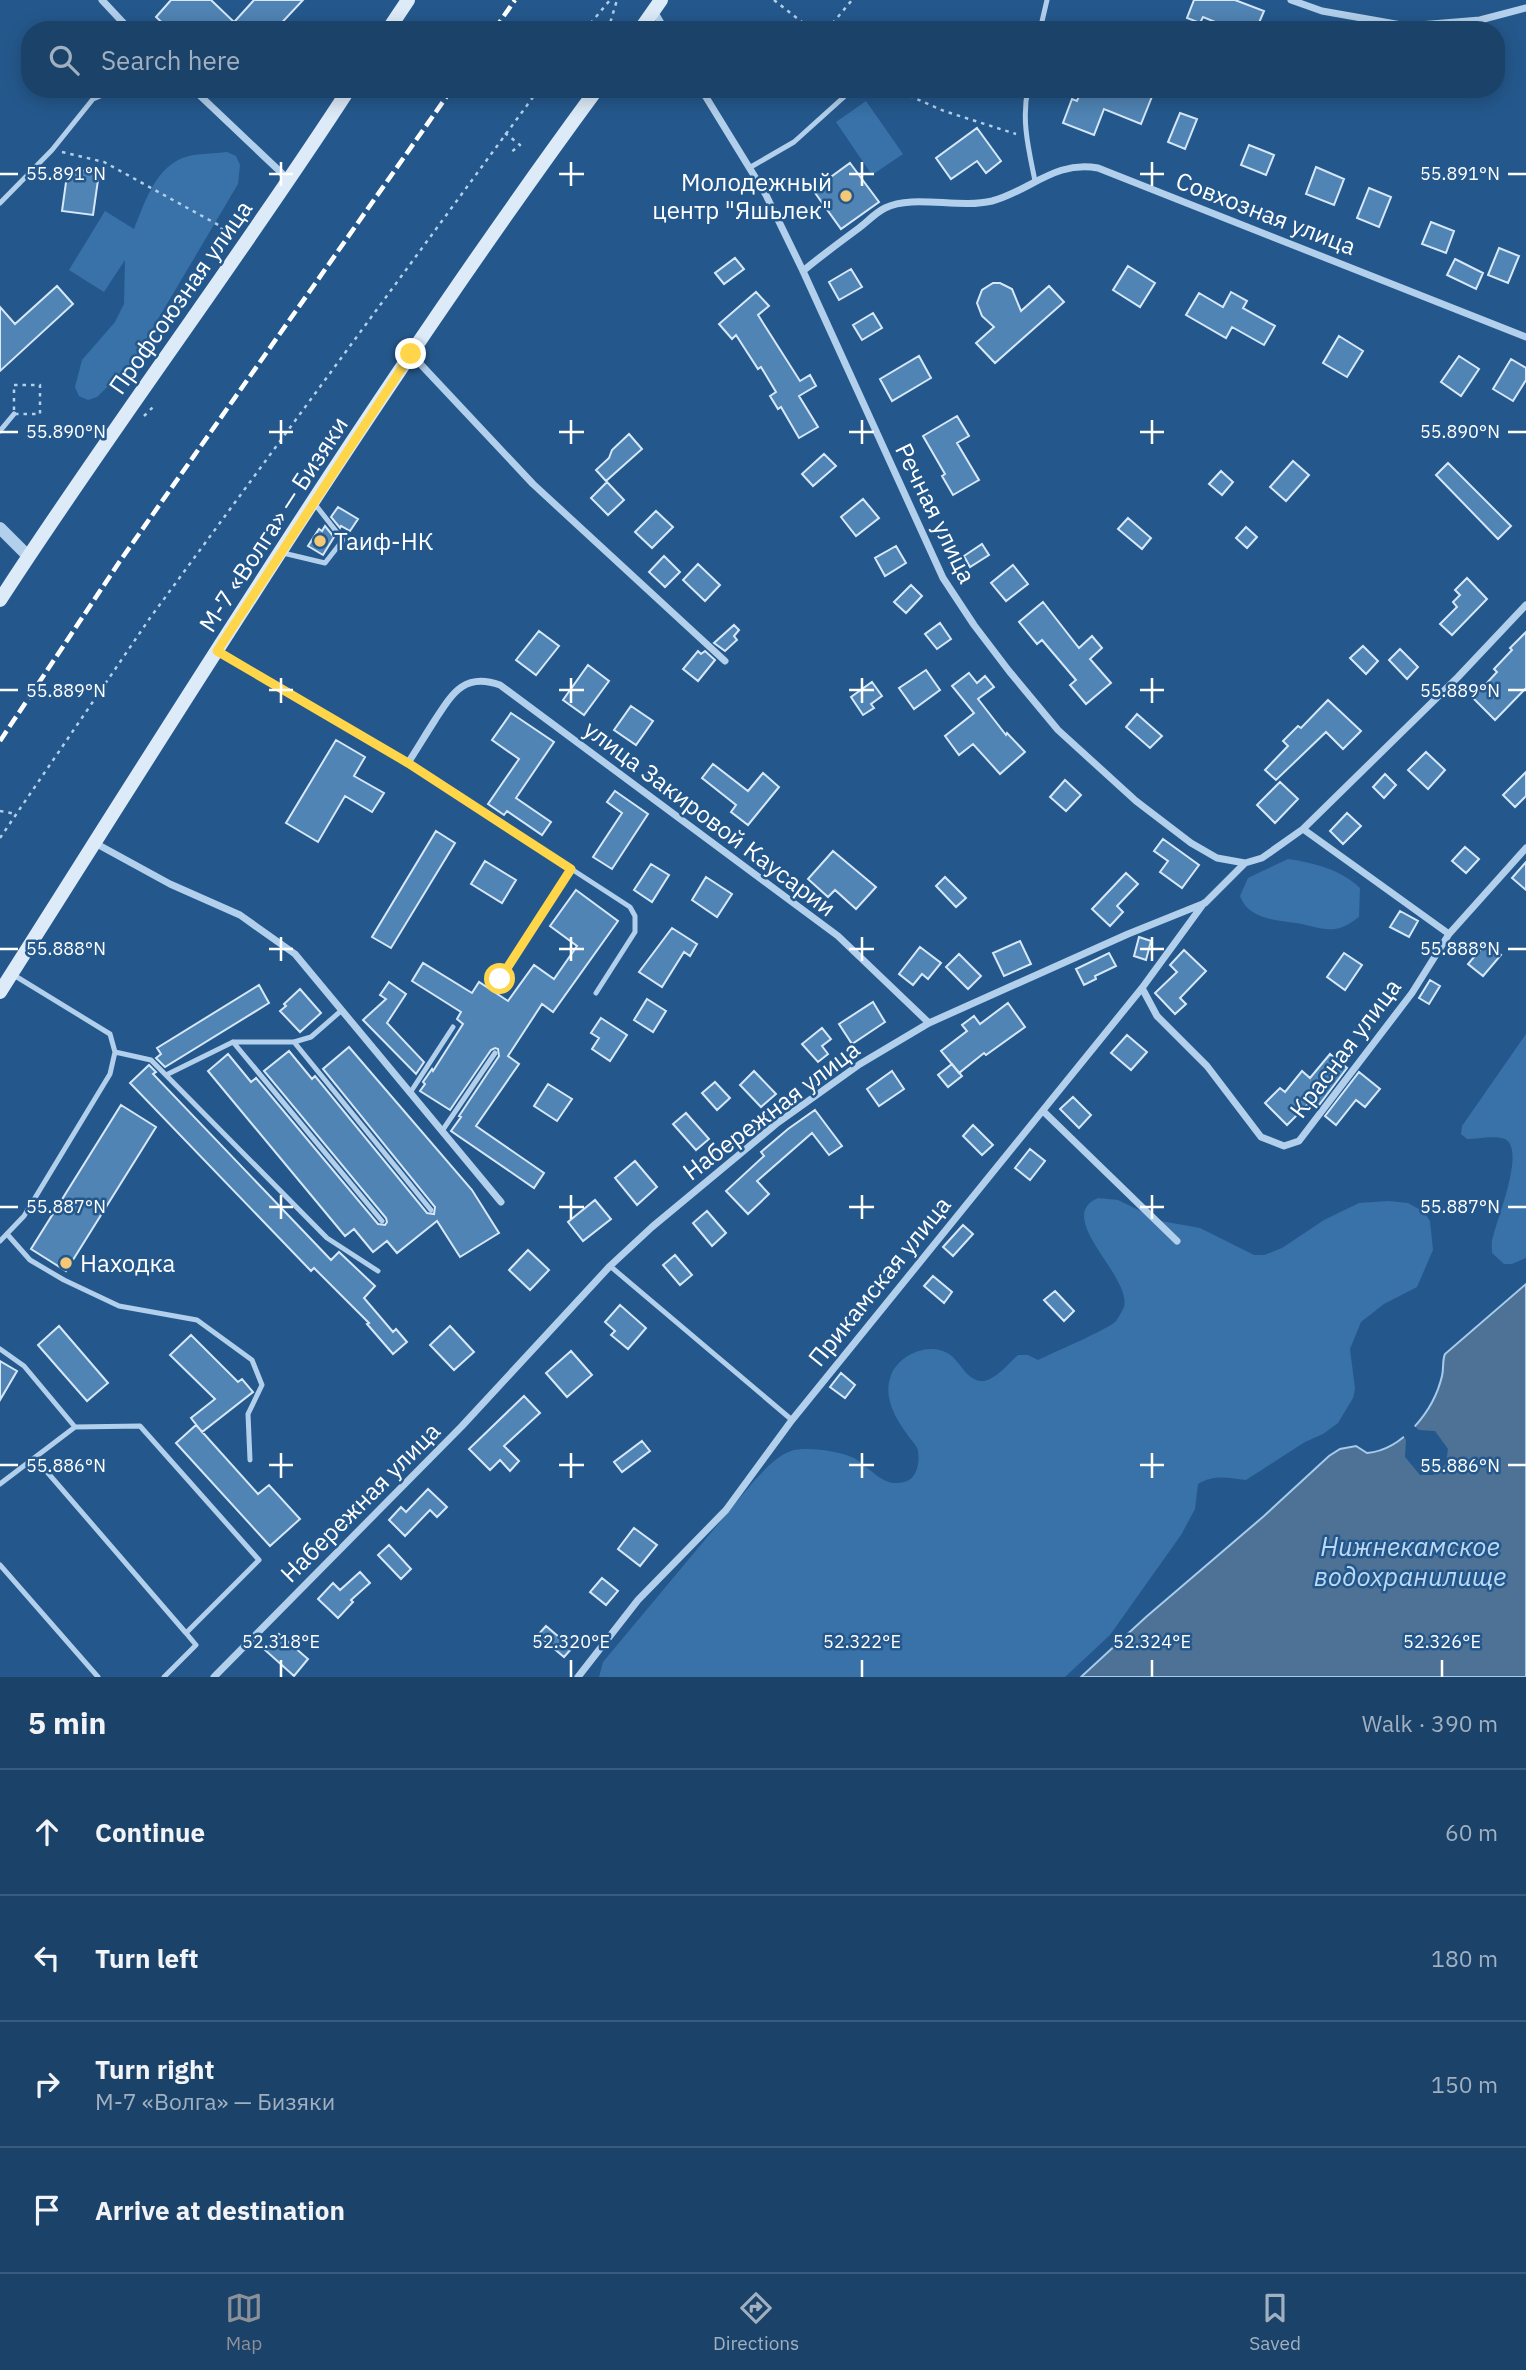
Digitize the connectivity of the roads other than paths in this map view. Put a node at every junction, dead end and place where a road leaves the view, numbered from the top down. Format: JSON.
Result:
{"nodes":[{"id":1,"x":102,"y":0,"type":"edge"},
{"id":2,"x":408,"y":0,"type":"edge"},
{"id":3,"x":1047,"y":0,"type":"edge"},
{"id":4,"x":1291,"y":0,"type":"edge"},
{"id":5,"x":654,"y":3,"type":"edge"},
{"id":6,"x":1526,"y":8,"type":"edge"},
{"id":7,"x":122,"y":21,"type":"edge"},
{"id":8,"x":394,"y":21,"type":"edge"},
{"id":9,"x":645,"y":21,"type":"edge"},
{"id":10,"x":661,"y":21,"type":"edge"},
{"id":11,"x":1042,"y":21,"type":"edge"},
{"id":12,"x":1379,"y":21,"type":"edge"},
{"id":13,"x":1468,"y":21,"type":"edge"},
{"id":14,"x":95,"y":98,"type":"edge"},
{"id":15,"x":202,"y":98,"type":"edge"},
{"id":16,"x":343,"y":98,"type":"edge"},
{"id":17,"x":590,"y":98,"type":"edge"},
{"id":18,"x":706,"y":98,"type":"edge"},
{"id":19,"x":843,"y":98,"type":"edge"},
{"id":20,"x":1026,"y":98,"type":"edge"},
{"id":21,"x":749,"y":168,"type":"junction"},
{"id":22,"x":290,"y":181,"type":"junction"},
{"id":23,"x":1035,"y":181,"type":"junction"},
{"id":24,"x":0,"y":203,"type":"edge"},
{"id":25,"x":803,"y":271,"type":"junction"},
{"id":26,"x":1526,"y":337,"type":"edge"},
{"id":27,"x":411,"y":354,"type":"junction"},
{"id":28,"x":14,"y":414,"type":"road end"},
{"id":29,"x":0,"y":431,"type":"edge"},
{"id":30,"x":313,"y":503,"type":"junction"},
{"id":31,"x":0,"y":528,"type":"edge"},
{"id":32,"x":280,"y":552,"type":"junction"},
{"id":33,"x":28,"y":556,"type":"junction"},
{"id":34,"x":0,"y":600,"type":"edge"},
{"id":35,"x":1526,"y":605,"type":"edge"},
{"id":36,"x":217,"y":651,"type":"junction"},
{"id":37,"x":726,"y":660,"type":"dead end"},
{"id":38,"x":408,"y":763,"type":"junction"},
{"id":39,"x":1303,"y":830,"type":"junction"},
{"id":40,"x":95,"y":843,"type":"junction"},
{"id":41,"x":1526,"y":848,"type":"edge"},
{"id":42,"x":1245,"y":863,"type":"junction"},
{"id":43,"x":571,"y":869,"type":"junction"},
{"id":44,"x":1205,"y":903,"type":"junction"},
{"id":45,"x":1449,"y":934,"type":"junction"},
{"id":46,"x":12,"y":974,"type":"junction"},
{"id":47,"x":500,"y":979,"type":"dead end"},
{"id":48,"x":1142,"y":988,"type":"junction"},
{"id":49,"x":0,"y":992,"type":"edge"},
{"id":50,"x":596,"y":993,"type":"dead end"},
{"id":51,"x":341,"y":1010,"type":"junction"},
{"id":52,"x":929,"y":1023,"type":"junction"},
{"id":53,"x":453,"y":1027,"type":"dead end"},
{"id":54,"x":233,"y":1042,"type":"junction"},
{"id":55,"x":294,"y":1042,"type":"junction"},
{"id":56,"x":115,"y":1052,"type":"junction"},
{"id":57,"x":495,"y":1054,"type":"dead end"},
{"id":58,"x":166,"y":1075,"type":"junction"},
{"id":59,"x":410,"y":1093,"type":"junction"},
{"id":60,"x":1042,"y":1111,"type":"junction"},
{"id":61,"x":442,"y":1131,"type":"junction"},
{"id":62,"x":501,"y":1202,"type":"dead end"},
{"id":63,"x":431,"y":1210,"type":"dead end"},
{"id":64,"x":382,"y":1221,"type":"dead end"},
{"id":65,"x":7,"y":1234,"type":"junction"},
{"id":66,"x":0,"y":1241,"type":"edge"},
{"id":67,"x":1177,"y":1241,"type":"dead end"},
{"id":68,"x":610,"y":1266,"type":"junction"},
{"id":69,"x":378,"y":1271,"type":"dead end"},
{"id":70,"x":0,"y":1349,"type":"edge"},
{"id":71,"x":792,"y":1420,"type":"junction"},
{"id":72,"x":75,"y":1427,"type":"junction"},
{"id":73,"x":35,"y":1458,"type":"junction"},
{"id":74,"x":250,"y":1460,"type":"dead end"},
{"id":75,"x":0,"y":1484,"type":"edge"},
{"id":76,"x":0,"y":1565,"type":"edge"},
{"id":77,"x":186,"y":1633,"type":"junction"},
{"id":78,"x":221,"y":1669,"type":"junction"},
{"id":79,"x":98,"y":1677,"type":"edge"},
{"id":80,"x":164,"y":1677,"type":"edge"},
{"id":81,"x":214,"y":1677,"type":"edge"},
{"id":82,"x":228,"y":1677,"type":"edge"},
{"id":83,"x":578,"y":1677,"type":"edge"}],
"edges":[{"from":1,"to":7,"type":"street"},
{"from":2,"to":8,"type":"main road"},
{"from":3,"to":11,"type":"lane"},
{"from":4,"to":12,"type":"street"},
{"from":5,"to":9,"type":"main road"},
{"from":5,"to":10,"type":"street"},
{"from":6,"to":13,"type":"street"},
{"from":14,"to":24,"type":"lane"},
{"from":15,"to":22,"type":"street"},
{"from":16,"to":22,"type":"main road","name":"Профсоюзная улица"},
{"from":17,"to":27,"type":"main road","name":"М-7 «Волга» — Бизяки"},
{"from":18,"to":21,"type":"street","name":"Речная улица"},
{"from":19,"to":21,"type":"lane"},
{"from":20,"to":23,"type":"lane"},
{"from":21,"to":25,"type":"street","name":"Речная улица"},
{"from":22,"to":33,"type":"main road","name":"Профсоюзная улица"},
{"from":23,"to":25,"type":"street","name":"Совхозная улица"},
{"from":23,"to":26,"type":"street","name":"Совхозная улица"},
{"from":25,"to":42,"type":"street","name":"Речная улица"},
{"from":27,"to":30,"type":"main road","name":"М-7 «Волга» — Бизяки"},
{"from":27,"to":37,"type":"street"},
{"from":28,"to":29,"type":"lane"},
{"from":30,"to":32,"type":"main road","name":"М-7 «Волга» — Бизяки"},
{"from":30,"to":32,"type":"lane"},
{"from":31,"to":33,"type":"street"},
{"from":32,"to":36,"type":"main road","name":"М-7 «Волга» — Бизяки"},
{"from":33,"to":34,"type":"main road","name":"Профсоюзная улица"},
{"from":35,"to":39,"type":"street","name":"Набережная улица"},
{"from":36,"to":38,"type":"street"},
{"from":36,"to":40,"type":"main road","name":"М-7 «Волга» — Бизяки"},
{"from":38,"to":43,"type":"lane"},
{"from":38,"to":52,"type":"street","name":"улица Закировой Каусарии"},
{"from":39,"to":42,"type":"street","name":"Набережная улица"},
{"from":39,"to":45,"type":"street"},
{"from":40,"to":46,"type":"main road","name":"М-7 «Волга» — Бизяки"},
{"from":40,"to":51,"type":"street"},
{"from":41,"to":45,"type":"street","name":"Красная улица"},
{"from":42,"to":44,"type":"street","name":"Набережная улица"},
{"from":43,"to":47,"type":"lane"},
{"from":43,"to":50,"type":"lane"},
{"from":44,"to":48,"type":"street","name":"Прикамская улица"},
{"from":44,"to":52,"type":"street","name":"Набережная улица"},
{"from":45,"to":48,"type":"street","name":"Красная улица"},
{"from":46,"to":49,"type":"main road","name":"М-7 «Волга» — Бизяки"},
{"from":46,"to":56,"type":"lane"},
{"from":48,"to":60,"type":"street","name":"Прикамская улица"},
{"from":51,"to":55,"type":"lane"},
{"from":51,"to":59,"type":"street"},
{"from":52,"to":68,"type":"street","name":"Набережная улица"},
{"from":53,"to":59,"type":"lane"},
{"from":54,"to":55,"type":"lane"},
{"from":54,"to":58,"type":"lane"},
{"from":54,"to":64,"type":"lane"},
{"from":55,"to":63,"type":"lane"},
{"from":56,"to":58,"type":"lane"},
{"from":56,"to":65,"type":"lane"},
{"from":57,"to":61,"type":"lane"},
{"from":58,"to":69,"type":"lane"},
{"from":59,"to":61,"type":"street"},
{"from":60,"to":67,"type":"street"},
{"from":60,"to":71,"type":"street","name":"Прикамская улица"},
{"from":61,"to":62,"type":"street"},
{"from":65,"to":66,"type":"lane"},
{"from":65,"to":74,"type":"lane"},
{"from":68,"to":71,"type":"lane"},
{"from":68,"to":78,"type":"street","name":"Набережная улица"},
{"from":70,"to":72,"type":"lane"},
{"from":71,"to":83,"type":"street","name":"Прикамская улица"},
{"from":72,"to":73,"type":"lane"},
{"from":72,"to":77,"type":"lane"},
{"from":73,"to":75,"type":"lane"},
{"from":73,"to":77,"type":"lane"},
{"from":76,"to":79,"type":"lane"},
{"from":77,"to":80,"type":"lane"},
{"from":78,"to":81,"type":"street","name":"Набережная улица"},
{"from":78,"to":82,"type":"street"}]}
